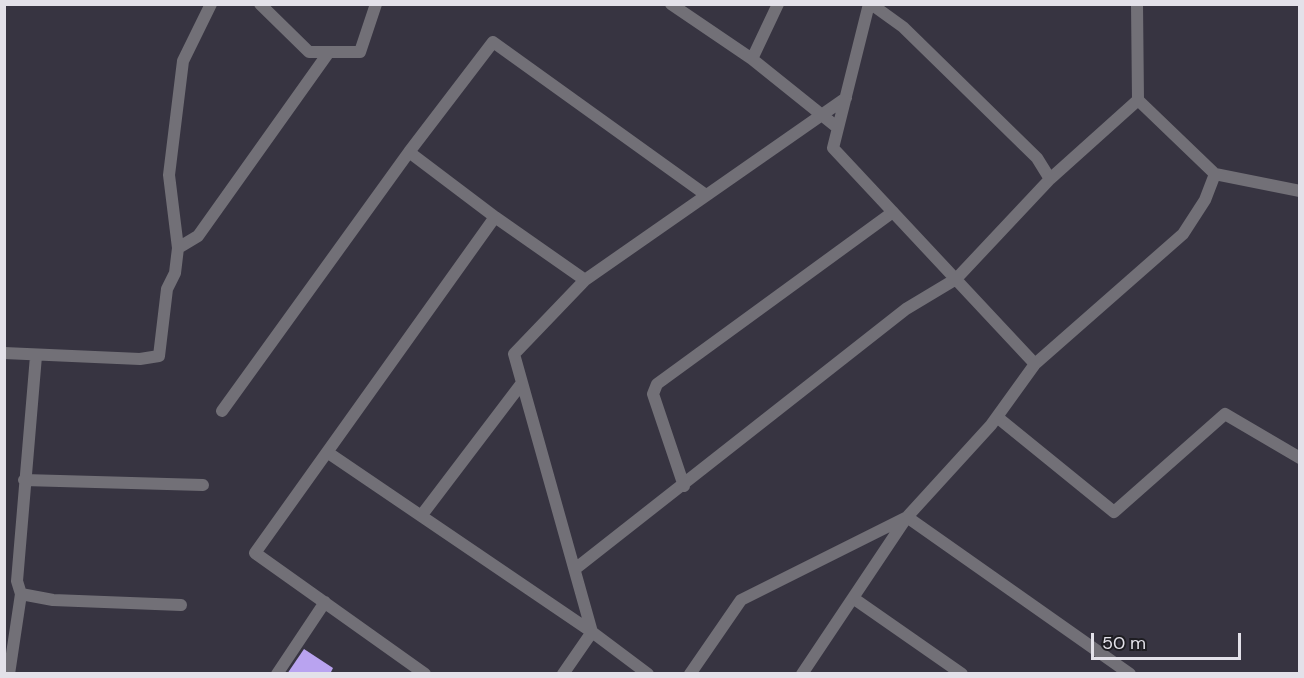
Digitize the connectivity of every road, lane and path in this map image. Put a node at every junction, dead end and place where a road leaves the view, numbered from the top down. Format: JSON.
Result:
{"nodes":[{"id":1,"x":211,"y":4,"type":"edge"},
{"id":2,"x":260,"y":4,"type":"edge"},
{"id":3,"x":376,"y":4,"type":"edge"},
{"id":4,"x":671,"y":4,"type":"edge"},
{"id":5,"x":778,"y":4,"type":"edge"},
{"id":6,"x":870,"y":4,"type":"edge"},
{"id":7,"x":1137,"y":4,"type":"edge"},
{"id":8,"x":329,"y":52,"type":"junction"},
{"id":9,"x":752,"y":59,"type":"junction"},
{"id":10,"x":846,"y":98,"type":"junction"},
{"id":11,"x":1138,"y":99,"type":"junction"},
{"id":12,"x":820,"y":116,"type":"junction"},
{"id":13,"x":838,"y":128,"type":"junction"},
{"id":14,"x":409,"y":152,"type":"junction"},
{"id":15,"x":1215,"y":174,"type":"junction"},
{"id":16,"x":1050,"y":179,"type":"junction"},
{"id":17,"x":1299,"y":191,"type":"edge"},
{"id":18,"x":706,"y":195,"type":"junction"},
{"id":19,"x":893,"y":212,"type":"junction"},
{"id":20,"x":495,"y":217,"type":"junction"},
{"id":21,"x":178,"y":248,"type":"junction"},
{"id":22,"x":956,"y":279,"type":"junction"},
{"id":23,"x":585,"y":280,"type":"junction"},
{"id":24,"x":4,"y":353,"type":"edge"},
{"id":25,"x":36,"y":356,"type":"junction"},
{"id":26,"x":1035,"y":364,"type":"junction"},
{"id":27,"x":522,"y":383,"type":"junction"},
{"id":28,"x":222,"y":411,"type":"dead end"},
{"id":29,"x":997,"y":417,"type":"junction"},
{"id":30,"x":327,"y":452,"type":"junction"},
{"id":31,"x":1299,"y":458,"type":"edge"},
{"id":32,"x":24,"y":480,"type":"junction"},
{"id":33,"x":203,"y":484,"type":"dead end"},
{"id":34,"x":684,"y":486,"type":"junction"},
{"id":35,"x":422,"y":516,"type":"junction"},
{"id":36,"x":907,"y":517,"type":"junction"},
{"id":37,"x":574,"y":569,"type":"junction"},
{"id":38,"x":21,"y":594,"type":"junction"},
{"id":39,"x":853,"y":598,"type":"junction"},
{"id":40,"x":324,"y":602,"type":"junction"},
{"id":41,"x":181,"y":605,"type":"dead end"},
{"id":42,"x":592,"y":632,"type":"junction"},
{"id":43,"x":9,"y":674,"type":"edge"},
{"id":44,"x":277,"y":674,"type":"edge"},
{"id":45,"x":425,"y":674,"type":"edge"},
{"id":46,"x":563,"y":674,"type":"edge"},
{"id":47,"x":648,"y":674,"type":"edge"},
{"id":48,"x":690,"y":674,"type":"edge"},
{"id":49,"x":802,"y":674,"type":"edge"},
{"id":50,"x":962,"y":674,"type":"edge"},
{"id":51,"x":1130,"y":674,"type":"edge"}],
"edges":[{"from":1,"to":21,"type":"street"},
{"from":2,"to":8,"type":"street"},
{"from":3,"to":8,"type":"street"},
{"from":4,"to":9,"type":"street"},
{"from":5,"to":9,"type":"street"},
{"from":6,"to":10,"type":"street"},
{"from":6,"to":16,"type":"street"},
{"from":7,"to":11,"type":"street"},
{"from":8,"to":21,"type":"street"},
{"from":9,"to":12,"type":"street"},
{"from":10,"to":12,"type":"street"},
{"from":10,"to":13,"type":"street"},
{"from":11,"to":15,"type":"street"},
{"from":11,"to":16,"type":"street"},
{"from":12,"to":13,"type":"street"},
{"from":12,"to":18,"type":"street"},
{"from":13,"to":19,"type":"street"},
{"from":14,"to":18,"type":"street"},
{"from":14,"to":20,"type":"street"},
{"from":14,"to":28,"type":"street"},
{"from":15,"to":17,"type":"street"},
{"from":15,"to":26,"type":"street"},
{"from":16,"to":22,"type":"street"},
{"from":18,"to":23,"type":"street"},
{"from":19,"to":22,"type":"street"},
{"from":19,"to":34,"type":"street"},
{"from":20,"to":23,"type":"street"},
{"from":20,"to":30,"type":"street"},
{"from":21,"to":25,"type":"street"},
{"from":22,"to":26,"type":"street"},
{"from":22,"to":34,"type":"street"},
{"from":23,"to":27,"type":"street"},
{"from":24,"to":25,"type":"street"},
{"from":25,"to":32,"type":"street"},
{"from":26,"to":29,"type":"street"},
{"from":27,"to":35,"type":"street"},
{"from":27,"to":37,"type":"street"},
{"from":29,"to":31,"type":"street"},
{"from":29,"to":36,"type":"street"},
{"from":30,"to":35,"type":"street"},
{"from":30,"to":40,"type":"street"},
{"from":32,"to":33,"type":"street"},
{"from":32,"to":38,"type":"street"},
{"from":34,"to":37,"type":"street"},
{"from":35,"to":42,"type":"street"},
{"from":36,"to":39,"type":"street"},
{"from":36,"to":48,"type":"street"},
{"from":36,"to":51,"type":"street"},
{"from":37,"to":42,"type":"street"},
{"from":38,"to":41,"type":"street"},
{"from":38,"to":43,"type":"street"},
{"from":39,"to":49,"type":"street"},
{"from":39,"to":50,"type":"street"},
{"from":40,"to":44,"type":"street"},
{"from":40,"to":45,"type":"street"},
{"from":42,"to":46,"type":"street"},
{"from":42,"to":47,"type":"street"}]}
